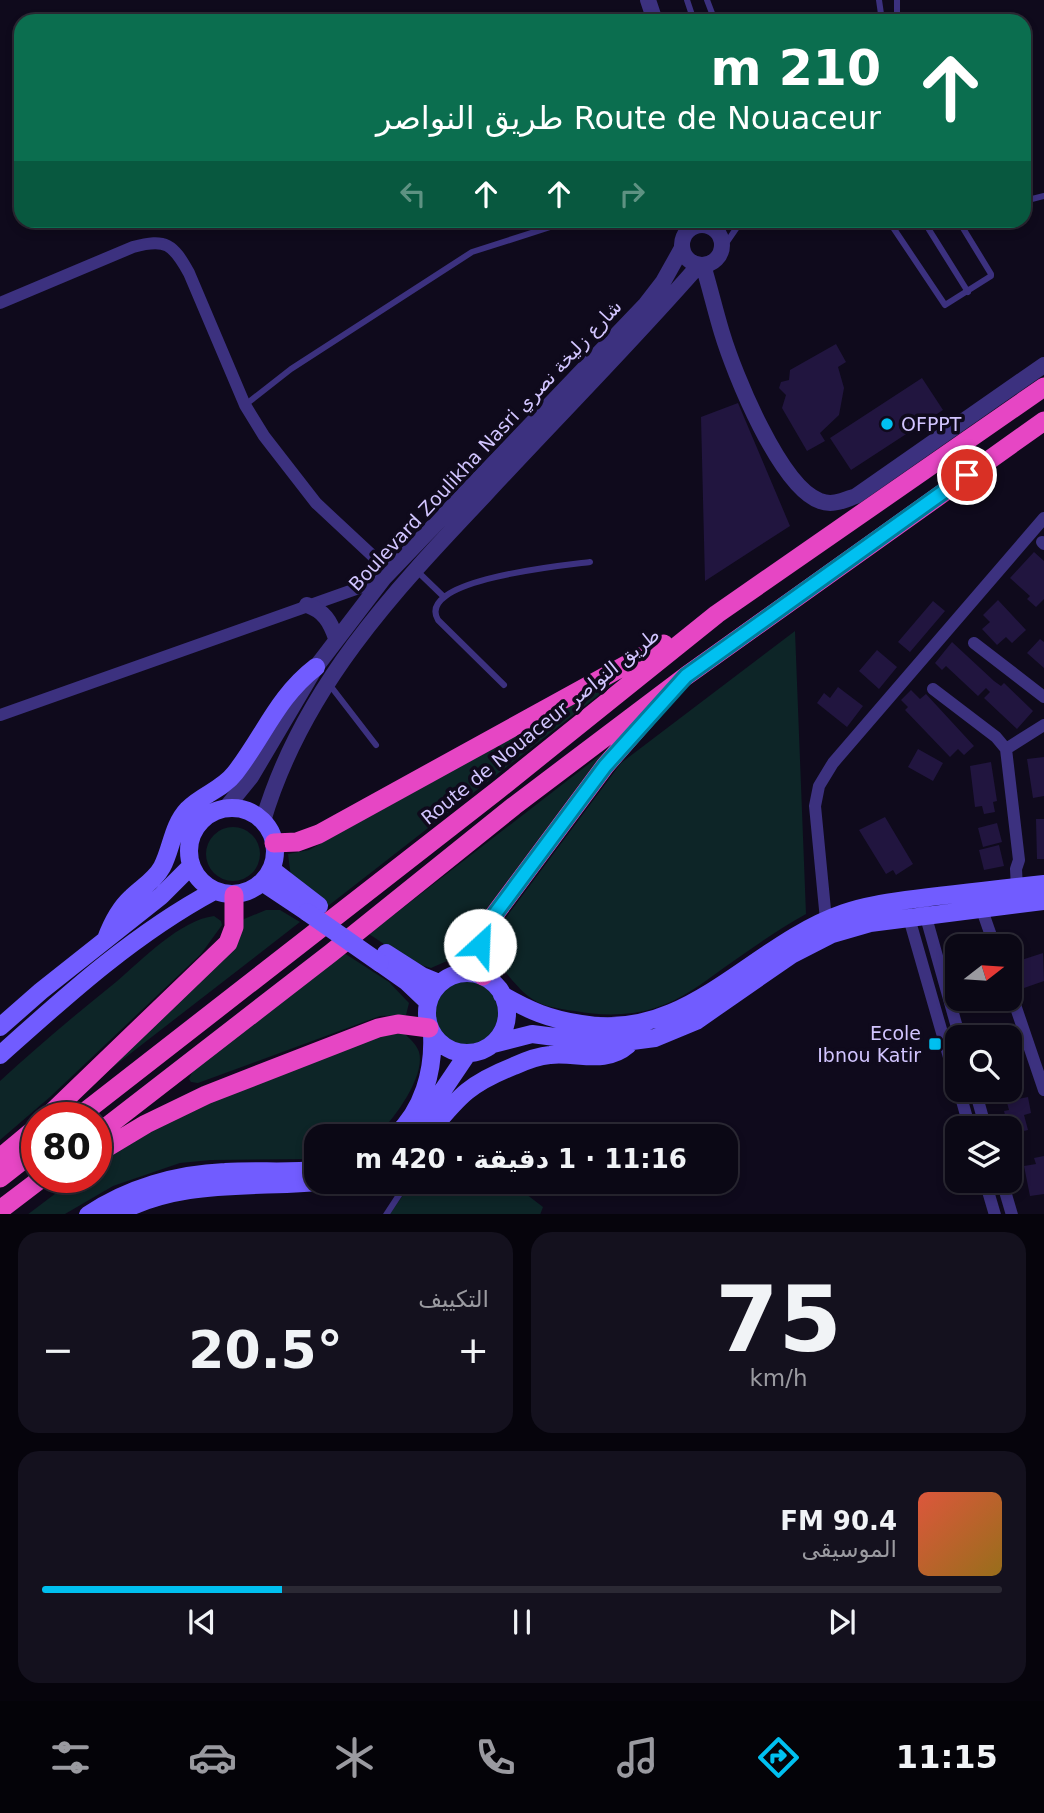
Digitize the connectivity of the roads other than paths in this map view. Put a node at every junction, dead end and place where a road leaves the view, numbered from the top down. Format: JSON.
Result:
{"nodes":[{"id":1,"x":547,"y":228,"type":"edge"},
{"id":2,"x":698,"y":228,"type":"edge"},
{"id":3,"x":709,"y":228,"type":"edge"},
{"id":4,"x":735,"y":228,"type":"edge"},
{"id":5,"x":893,"y":228,"type":"edge"},
{"id":6,"x":928,"y":228,"type":"edge"},
{"id":7,"x":963,"y":228,"type":"edge"},
{"id":8,"x":682,"y":248,"type":"junction"},
{"id":9,"x":710,"y":260,"type":"junction"},
{"id":10,"x":968,"y":292,"type":"junction"},
{"id":11,"x":0,"y":303,"type":"edge"},
{"id":12,"x":1044,"y":365,"type":"edge"},
{"id":13,"x":1044,"y":387,"type":"edge"},
{"id":14,"x":246,"y":405,"type":"junction"},
{"id":15,"x":1044,"y":421,"type":"edge"},
{"id":16,"x":1044,"y":518,"type":"edge"},
{"id":17,"x":590,"y":562,"type":"dead end"},
{"id":18,"x":415,"y":569,"type":"junction"},
{"id":19,"x":387,"y":575,"type":"junction"},
{"id":20,"x":444,"y":597,"type":"junction"},
{"id":21,"x":307,"y":605,"type":"junction"},
{"id":22,"x":717,"y":614,"type":"junction"},
{"id":23,"x":336,"y":638,"type":"junction"},
{"id":24,"x":974,"y":643,"type":"dead end"},
{"id":25,"x":316,"y":667,"type":"junction"},
{"id":26,"x":686,"y":676,"type":"junction"},
{"id":27,"x":327,"y":682,"type":"junction"},
{"id":28,"x":504,"y":685,"type":"dead end"},
{"id":29,"x":933,"y":689,"type":"dead end"},
{"id":30,"x":1044,"y":696,"type":"edge"},
{"id":31,"x":0,"y":715,"type":"edge"},
{"id":32,"x":1044,"y":725,"type":"edge"},
{"id":33,"x":376,"y":745,"type":"dead end"},
{"id":34,"x":1006,"y":750,"type":"junction"},
{"id":35,"x":225,"y":808,"type":"junction"},
{"id":36,"x":262,"y":821,"type":"junction"},
{"id":37,"x":274,"y":843,"type":"junction"},
{"id":38,"x":191,"y":866,"type":"junction"},
{"id":39,"x":267,"y":875,"type":"junction"},
{"id":40,"x":1029,"y":886,"type":"edge"},
{"id":41,"x":214,"y":891,"type":"junction"},
{"id":42,"x":234,"y":895,"type":"junction"},
{"id":43,"x":912,"y":899,"type":"junction"},
{"id":44,"x":1044,"y":901,"type":"edge"},
{"id":45,"x":982,"y":910,"type":"junction"},
{"id":46,"x":917,"y":918,"type":"junction"},
{"id":47,"x":825,"y":919,"type":"junction"},
{"id":48,"x":990,"y":934,"type":"edge"},
{"id":49,"x":106,"y":939,"type":"junction"},
{"id":50,"x":383,"y":958,"type":"junction"},
{"id":51,"x":483,"y":976,"type":"junction"},
{"id":52,"x":439,"y":983,"type":"junction"},
{"id":53,"x":502,"y":995,"type":"junction"},
{"id":54,"x":428,"y":1002,"type":"junction"},
{"id":55,"x":1017,"y":1012,"type":"edge"},
{"id":56,"x":955,"y":1025,"type":"edge"},
{"id":57,"x":0,"y":1027,"type":"edge"},
{"id":58,"x":431,"y":1031,"type":"junction"},
{"id":59,"x":945,"y":1035,"type":"edge"},
{"id":60,"x":631,"y":1042,"type":"junction"},
{"id":61,"x":493,"y":1044,"type":"junction"},
{"id":62,"x":468,"y":1053,"type":"junction"},
{"id":63,"x":0,"y":1055,"type":"edge"},
{"id":64,"x":1044,"y":1090,"type":"edge"},
{"id":65,"x":63,"y":1102,"type":"edge"},
{"id":66,"x":98,"y":1102,"type":"edge"},
{"id":67,"x":112,"y":1124,"type":"edge"},
{"id":68,"x":404,"y":1124,"type":"edge"},
{"id":69,"x":420,"y":1124,"type":"edge"},
{"id":70,"x":436,"y":1124,"type":"edge"},
{"id":71,"x":21,"y":1140,"type":"edge"},
{"id":72,"x":112,"y":1145,"type":"edge"},
{"id":73,"x":0,"y":1158,"type":"edge"},
{"id":74,"x":21,"y":1162,"type":"edge"},
{"id":75,"x":304,"y":1170,"type":"edge"},
{"id":76,"x":0,"y":1178,"type":"edge"},
{"id":77,"x":304,"y":1182,"type":"edge"},
{"id":78,"x":22,"y":1193,"type":"edge"},
{"id":79,"x":989,"y":1193,"type":"edge"},
{"id":80,"x":1006,"y":1193,"type":"edge"},
{"id":81,"x":400,"y":1194,"type":"edge"},
{"id":82,"x":0,"y":1210,"type":"edge"},
{"id":83,"x":88,"y":1214,"type":"edge"},
{"id":84,"x":114,"y":1214,"type":"edge"},
{"id":85,"x":386,"y":1214,"type":"edge"},
{"id":86,"x":995,"y":1214,"type":"edge"},
{"id":87,"x":1012,"y":1214,"type":"edge"}],
"edges":[{"from":1,"to":14,"type":"lane"},
{"from":2,"to":8,"type":"street"},
{"from":3,"to":9,"type":"street"},
{"from":4,"to":9,"type":"lane"},
{"from":5,"to":10,"type":"lane"},
{"from":6,"to":10,"type":"lane"},
{"from":7,"to":10,"type":"lane"},
{"from":8,"to":9,"type":"street"},
{"from":8,"to":19,"type":"street","name":"Boulevard Zoulikha Nasri شارع زليخة نصري"},
{"from":9,"to":12,"type":"street"},
{"from":9,"to":18,"type":"street","name":"Boulevard Zoulikha Nasri شارع زليخة نصري"},
{"from":11,"to":14,"type":"street"},
{"from":13,"to":22,"type":"highway","name":"Route de Nouaceur طريق النواصر"},
{"from":14,"to":19,"type":"street"},
{"from":15,"to":26,"type":"highway"},
{"from":16,"to":47,"type":"street"},
{"from":17,"to":20,"type":"lane"},
{"from":18,"to":20,"type":"lane"},
{"from":18,"to":27,"type":"street","name":"Boulevard Zoulikha Nasri شارع زليخة نصري"},
{"from":19,"to":21,"type":"street"},
{"from":19,"to":23,"type":"street","name":"Boulevard Zoulikha Nasri شارع زليخة نصري"},
{"from":20,"to":28,"type":"lane"},
{"from":21,"to":23,"type":"street"},
{"from":21,"to":31,"type":"street"},
{"from":22,"to":37,"type":"highway"},
{"from":22,"to":66,"type":"highway","name":"Route de Nouaceur طريق النواصر"},
{"from":23,"to":25,"type":"street","name":"Boulevard Zoulikha Nasri شارع زليخة نصري"},
{"from":24,"to":30,"type":"street"},
{"from":25,"to":35,"type":"street","name":"Boulevard Zoulikha Nasri شارع زليخة نصري"},
{"from":25,"to":49,"type":"main road"},
{"from":26,"to":51,"type":"highway"},
{"from":26,"to":67,"type":"highway"},
{"from":27,"to":33,"type":"lane"},
{"from":27,"to":36,"type":"street","name":"Boulevard Zoulikha Nasri شارع زليخة نصري"},
{"from":29,"to":34,"type":"street"},
{"from":32,"to":34,"type":"street"},
{"from":34,"to":40,"type":"street"},
{"from":35,"to":36,"type":"main road"},
{"from":35,"to":38,"type":"main road"},
{"from":36,"to":37,"type":"main road"},
{"from":37,"to":39,"type":"main road"},
{"from":38,"to":41,"type":"main road"},
{"from":38,"to":49,"type":"main road"},
{"from":39,"to":42,"type":"main road"},
{"from":39,"to":50,"type":"main road","bridge":true},
{"from":40,"to":43,"type":"main road"},
{"from":41,"to":42,"type":"main road"},
{"from":41,"to":63,"type":"main road"},
{"from":42,"to":65,"type":"highway"},
{"from":43,"to":46,"type":"street"},
{"from":43,"to":47,"type":"main road"},
{"from":44,"to":45,"type":"main road"},
{"from":45,"to":46,"type":"main road"},
{"from":45,"to":48,"type":"street"},
{"from":46,"to":56,"type":"street"},
{"from":46,"to":59,"type":"street"},
{"from":46,"to":60,"type":"main road"},
{"from":47,"to":53,"type":"main road"},
{"from":49,"to":57,"type":"main road"},
{"from":50,"to":52,"type":"main road"},
{"from":50,"to":54,"type":"main road"},
{"from":51,"to":52,"type":"main road"},
{"from":51,"to":53,"type":"main road"},
{"from":52,"to":54,"type":"main road"},
{"from":53,"to":61,"type":"main road"},
{"from":54,"to":58,"type":"main road"},
{"from":55,"to":64,"type":"street"},
{"from":58,"to":62,"type":"main road"},
{"from":58,"to":68,"type":"main road"},
{"from":58,"to":72,"type":"highway"},
{"from":60,"to":61,"type":"main road"},
{"from":60,"to":70,"type":"main road"},
{"from":61,"to":62,"type":"main road"},
{"from":62,"to":69,"type":"main road"},
{"from":71,"to":73,"type":"highway"},
{"from":74,"to":76,"type":"highway"},
{"from":75,"to":83,"type":"main road"},
{"from":77,"to":84,"type":"main road"},
{"from":78,"to":82,"type":"highway"},
{"from":79,"to":86,"type":"street"},
{"from":80,"to":87,"type":"street"},
{"from":81,"to":85,"type":"lane"}]}
